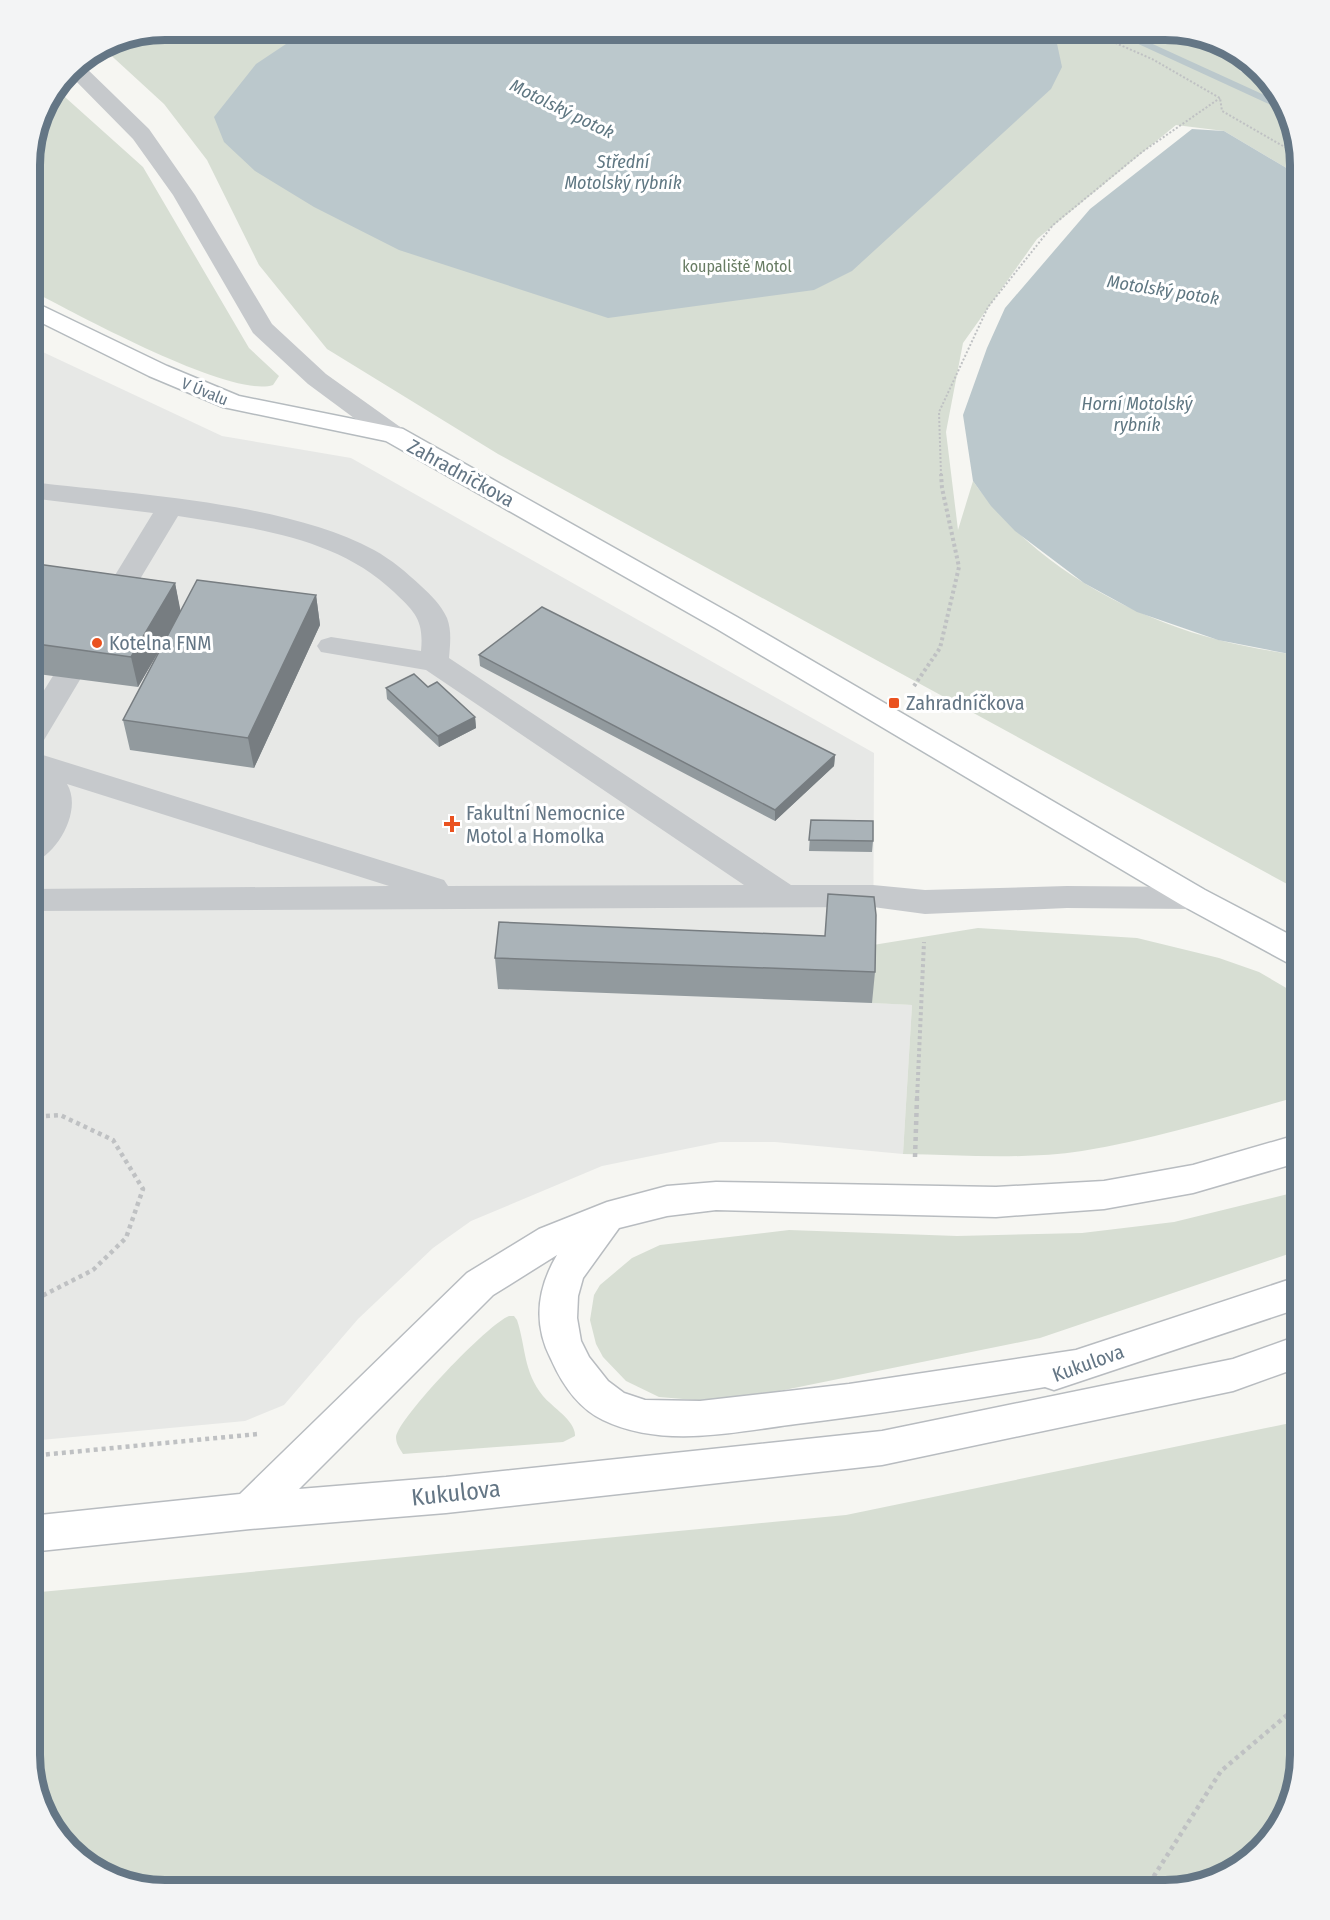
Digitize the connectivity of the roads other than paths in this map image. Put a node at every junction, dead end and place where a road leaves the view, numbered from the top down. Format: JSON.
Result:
{"nodes":[{"id":1,"x":80,"y":74,"type":"edge"},
{"id":2,"x":41,"y":312,"type":"edge"},
{"id":3,"x":394,"y":435,"type":"junction"},
{"id":4,"x":41,"y":491,"type":"edge"},
{"id":5,"x":171,"y":507,"type":"junction"},
{"id":6,"x":112,"y":603,"type":"edge"},
{"id":7,"x":331,"y":646,"type":"dead end"},
{"id":8,"x":434,"y":662,"type":"junction"},
{"id":9,"x":66,"y":678,"type":"edge"},
{"id":10,"x":41,"y":736,"type":"edge"},
{"id":11,"x":41,"y":757,"type":"edge"},
{"id":12,"x":41,"y":764,"type":"edge"},
{"id":13,"x":41,"y":840,"type":"edge"},
{"id":14,"x":784,"y":896,"type":"junction"},
{"id":15,"x":464,"y":897,"type":"junction"},
{"id":16,"x":1194,"y":898,"type":"junction"},
{"id":17,"x":41,"y":900,"type":"edge"},
{"id":18,"x":1290,"y":950,"type":"edge"},
{"id":19,"x":1290,"y":1151,"type":"edge"},
{"id":20,"x":607,"y":1217,"type":"junction"},
{"id":21,"x":1290,"y":1295,"type":"edge"},
{"id":22,"x":1290,"y":1355,"type":"edge"},
{"id":23,"x":1074,"y":1366,"type":"junction"},
{"id":24,"x":1290,"y":1366,"type":"edge"},
{"id":25,"x":1233,"y":1375,"type":"junction"},
{"id":26,"x":882,"y":1448,"type":"junction"},
{"id":27,"x":250,"y":1511,"type":"junction"},
{"id":28,"x":40,"y":1533,"type":"edge"}],
"edges":[{"from":1,"to":3,"type":"street","name":"Zahradníčkova"},
{"from":2,"to":3,"type":"main road","name":"V Úvalu"},
{"from":3,"to":16,"type":"main road","name":"Zahradníčkova"},
{"from":4,"to":5,"type":"street"},
{"from":5,"to":6,"type":"street"},
{"from":5,"to":8,"type":"street"},
{"from":7,"to":8,"type":"street"},
{"from":8,"to":14,"type":"street"},
{"from":9,"to":10,"type":"street"},
{"from":11,"to":15,"type":"street"},
{"from":12,"to":13,"type":"street"},
{"from":14,"to":15,"type":"street"},
{"from":14,"to":16,"type":"street"},
{"from":15,"to":17,"type":"street"},
{"from":16,"to":18,"type":"main road","name":"Zahradníčkova"},
{"from":19,"to":20,"type":"main road"},
{"from":20,"to":23,"type":"main road"},
{"from":20,"to":27,"type":"main road"},
{"from":21,"to":23,"type":"main road","name":"Kukulova"},
{"from":22,"to":25,"type":"main road","name":"Kukulova"},
{"from":23,"to":26,"type":"main road","name":"Kukulova"},
{"from":24,"to":25,"type":"main road"},
{"from":25,"to":26,"type":"main road","name":"Kukulova"},
{"from":26,"to":27,"type":"main road","name":"Kukulova"},
{"from":27,"to":28,"type":"main road","name":"Kukulova"}]}
